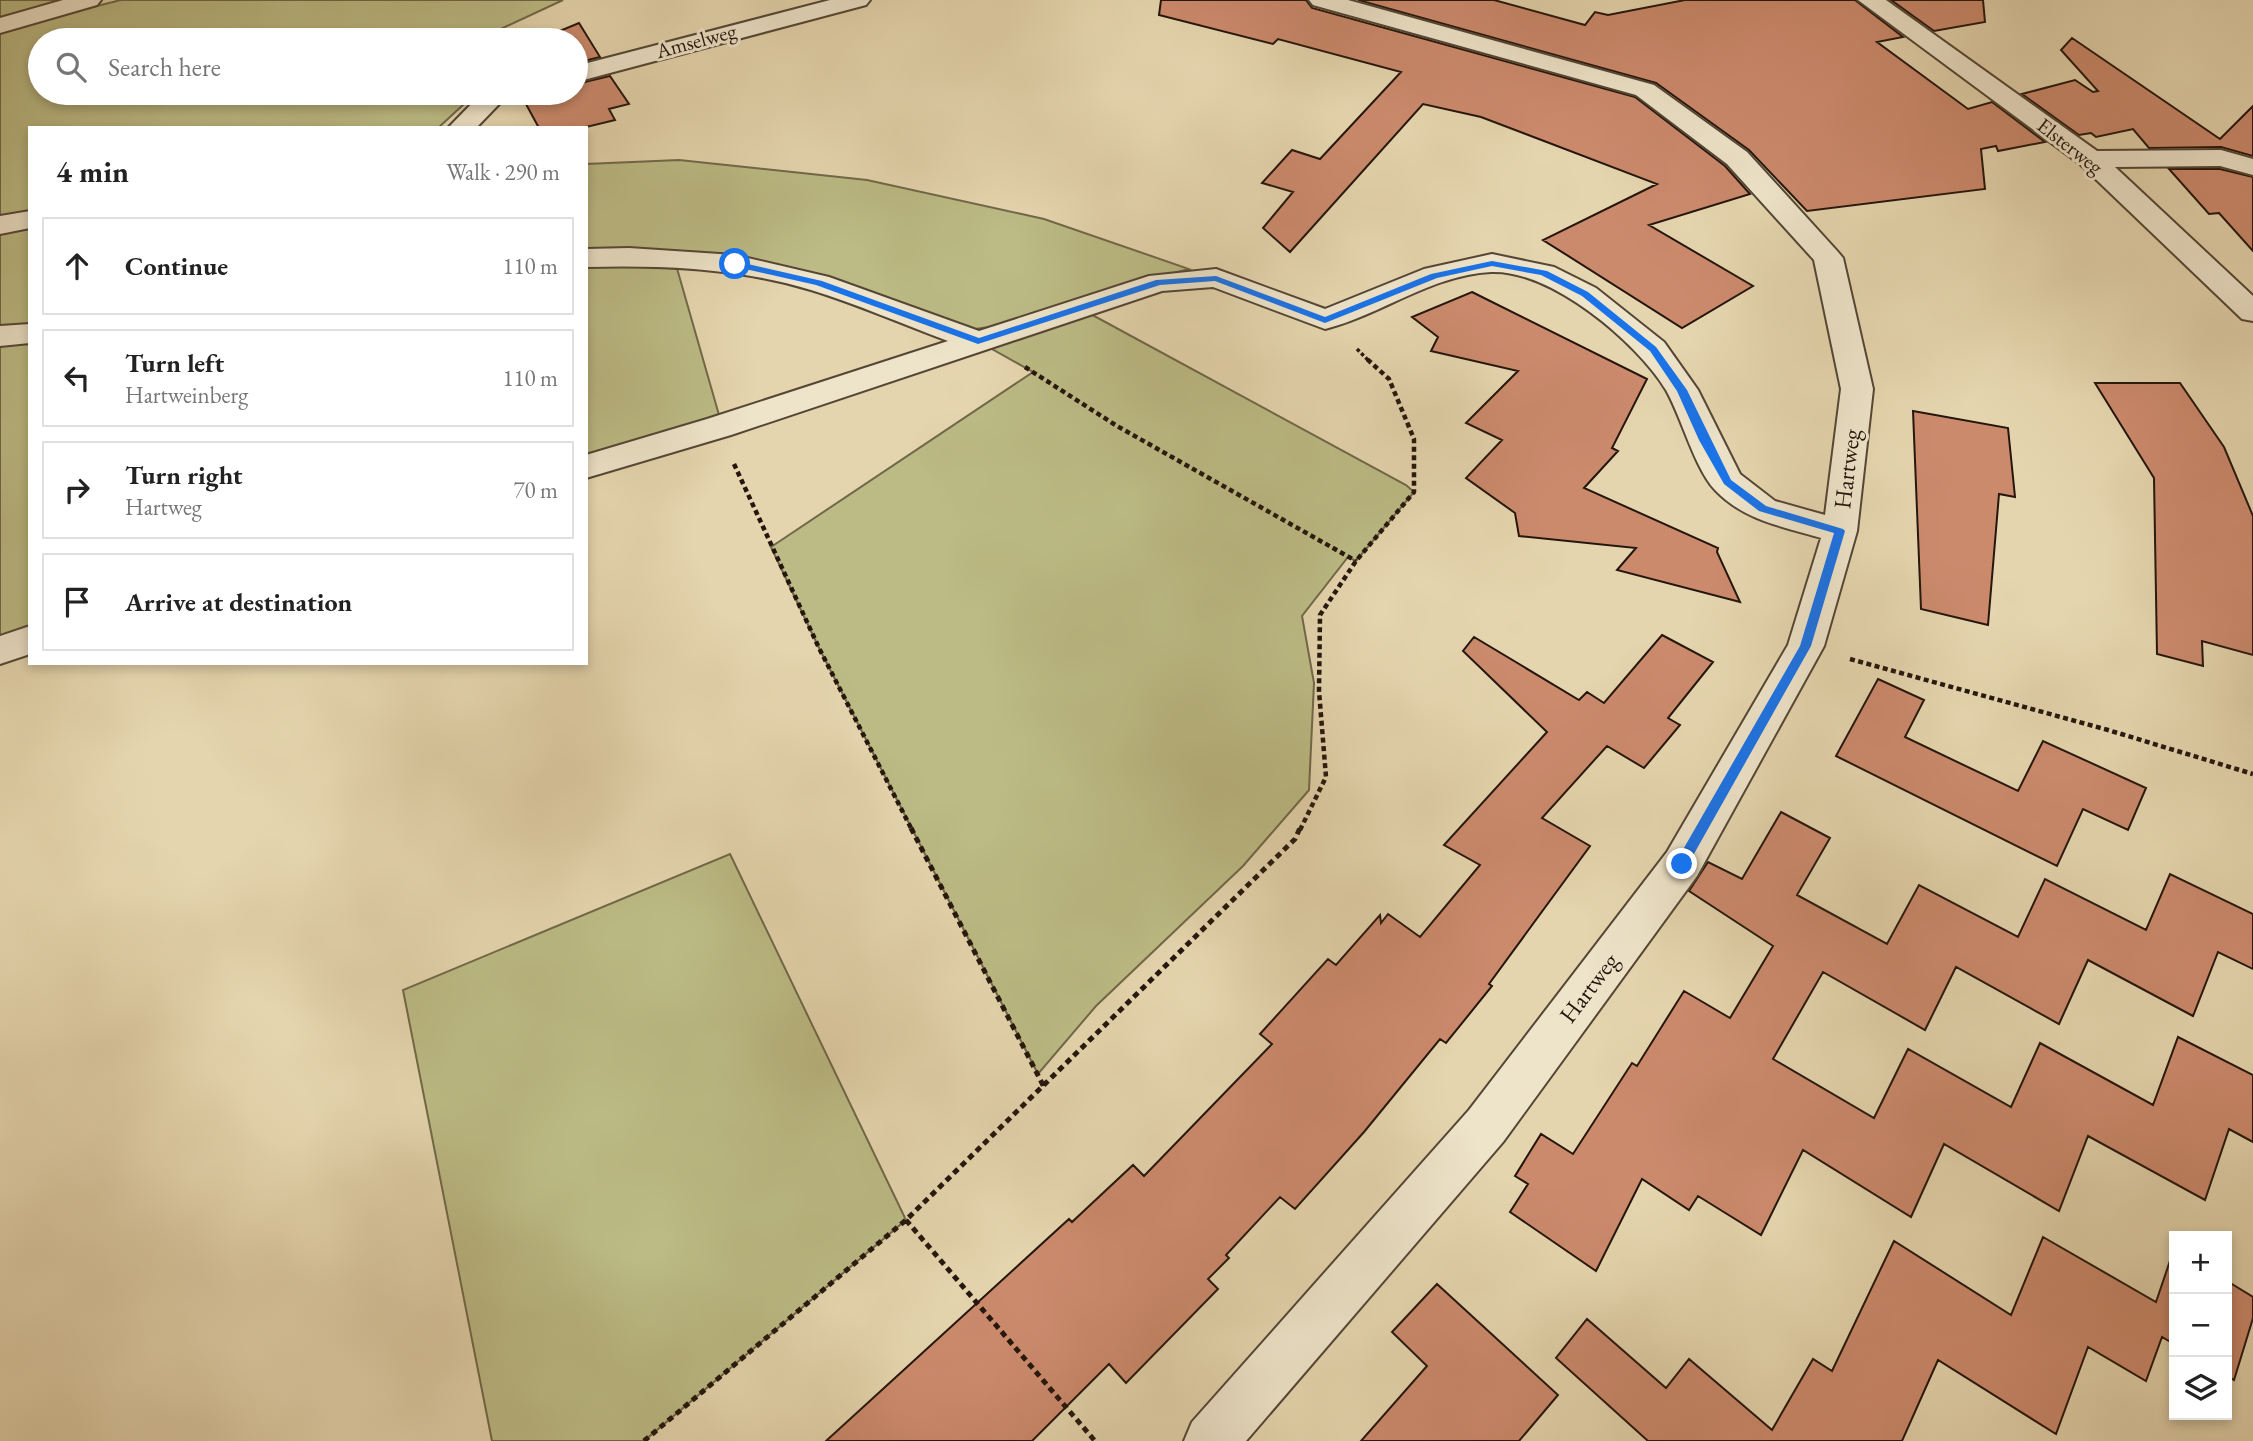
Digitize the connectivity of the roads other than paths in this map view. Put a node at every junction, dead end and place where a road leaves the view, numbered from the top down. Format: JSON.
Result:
{"nodes":[{"id":1,"x":89,"y":0,"type":"edge"},
{"id":2,"x":858,"y":0,"type":"edge"},
{"id":3,"x":1321,"y":0,"type":"edge"},
{"id":4,"x":1870,"y":0,"type":"edge"},
{"id":5,"x":0,"y":26,"type":"edge"},
{"id":6,"x":588,"y":71,"type":"edge"},
{"id":7,"x":487,"y":105,"type":"edge"},
{"id":8,"x":463,"y":126,"type":"edge"},
{"id":9,"x":2091,"y":159,"type":"junction"},
{"id":10,"x":2253,"y":167,"type":"edge"},
{"id":11,"x":28,"y":219,"type":"edge"},
{"id":12,"x":0,"y":225,"type":"edge"},
{"id":13,"x":588,"y":258,"type":"edge"},
{"id":14,"x":2253,"y":312,"type":"edge"},
{"id":15,"x":28,"y":333,"type":"edge"},
{"id":16,"x":0,"y":336,"type":"edge"},
{"id":17,"x":978,"y":341,"type":"junction"},
{"id":18,"x":588,"y":466,"type":"edge"},
{"id":19,"x":1840,"y":531,"type":"junction"},
{"id":20,"x":28,"y":641,"type":"edge"},
{"id":21,"x":0,"y":650,"type":"edge"},
{"id":22,"x":1211,"y":1441,"type":"edge"}],
"edges":[{"from":1,"to":5,"type":"street"},
{"from":2,"to":6,"type":"street","name":"Amselweg"},
{"from":3,"to":19,"type":"street","name":"Hartweg"},
{"from":4,"to":9,"type":"street","name":"Elsterweg"},
{"from":7,"to":8,"type":"street"},
{"from":9,"to":10,"type":"street"},
{"from":9,"to":14,"type":"street","name":"Elsterweg"},
{"from":11,"to":12,"type":"street"},
{"from":13,"to":17,"type":"street"},
{"from":15,"to":16,"type":"street"},
{"from":17,"to":18,"type":"street"},
{"from":17,"to":19,"type":"street"},
{"from":19,"to":22,"type":"street","name":"Hartweg"},
{"from":20,"to":21,"type":"street"}]}
